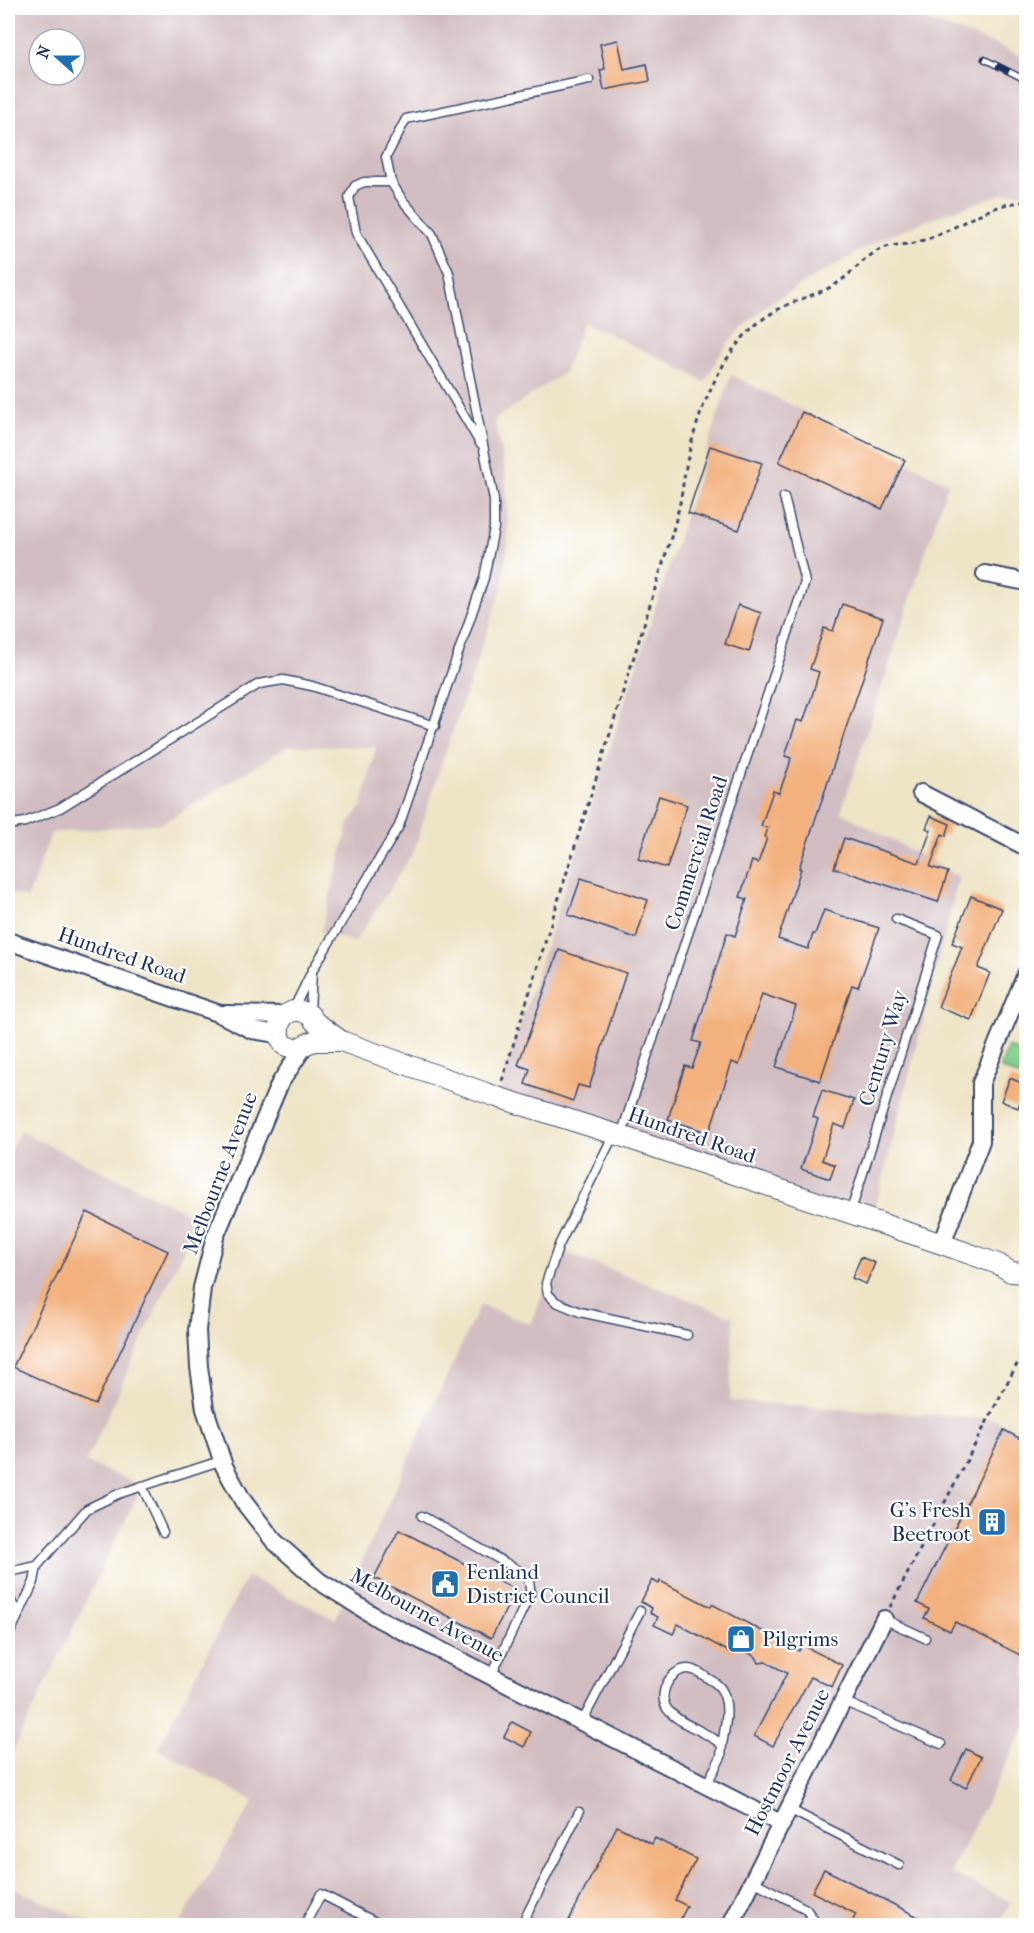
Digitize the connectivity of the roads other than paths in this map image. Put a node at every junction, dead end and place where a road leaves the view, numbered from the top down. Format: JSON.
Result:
{"nodes":[{"id":1,"x":589,"y":80,"type":"dead end"},
{"id":2,"x":391,"y":182,"type":"junction"},
{"id":3,"x":484,"y":451,"type":"junction"},
{"id":4,"x":784,"y":497,"type":"dead end"},
{"id":5,"x":985,"y":574,"type":"dead end"},
{"id":6,"x":1026,"y":582,"type":"edge"},
{"id":7,"x":435,"y":726,"type":"junction"},
{"id":8,"x":921,"y":794,"type":"dead end"},
{"id":9,"x":8,"y":825,"type":"edge"},
{"id":10,"x":1026,"y":847,"type":"edge"},
{"id":11,"x":896,"y":919,"type":"dead end"},
{"id":12,"x":8,"y":941,"type":"edge"},
{"id":13,"x":312,"y":971,"type":"junction"},
{"id":14,"x":1026,"y":974,"type":"edge"},
{"id":15,"x":297,"y":1029,"type":"junction"},
{"id":16,"x":618,"y":1135,"type":"junction"},
{"id":17,"x":850,"y":1214,"type":"junction"},
{"id":18,"x":942,"y":1244,"type":"junction"},
{"id":19,"x":1026,"y":1273,"type":"edge"},
{"id":20,"x":687,"y":1335,"type":"dead end"},
{"id":21,"x":223,"y":1460,"type":"junction"},
{"id":22,"x":142,"y":1486,"type":"junction"},
{"id":23,"x":422,"y":1516,"type":"dead end"},
{"id":24,"x":164,"y":1532,"type":"dead end"},
{"id":25,"x":37,"y":1566,"type":"junction"},
{"id":26,"x":8,"y":1572,"type":"edge"},
{"id":27,"x":8,"y":1596,"type":"edge"},
{"id":28,"x":640,"y":1611,"type":"dead end"},
{"id":29,"x":18,"y":1614,"type":"junction"},
{"id":30,"x":884,"y":1619,"type":"joint"},
{"id":31,"x":8,"y":1637,"type":"edge"},
{"id":32,"x":925,"y":1638,"type":"dead end"},
{"id":33,"x":491,"y":1676,"type":"junction"},
{"id":34,"x":843,"y":1701,"type":"junction"},
{"id":35,"x":582,"y":1722,"type":"junction"},
{"id":36,"x":941,"y":1744,"type":"dead end"},
{"id":37,"x":722,"y":1745,"type":"junction"},
{"id":38,"x":706,"y":1785,"type":"junction"},
{"id":39,"x":579,"y":1812,"type":"dead end"},
{"id":40,"x":785,"y":1816,"type":"junction"},
{"id":41,"x":899,"y":1865,"type":"dead end"},
{"id":42,"x":753,"y":1881,"type":"junction"},
{"id":43,"x":304,"y":1926,"type":"edge"},
{"id":44,"x":383,"y":1926,"type":"edge"},
{"id":45,"x":521,"y":1926,"type":"edge"},
{"id":46,"x":730,"y":1926,"type":"edge"},
{"id":47,"x":818,"y":1926,"type":"edge"}],
"edges":[{"from":1,"to":2,"type":"lane"},
{"from":2,"to":3,"type":"lane"},
{"from":2,"to":3,"type":"lane"},
{"from":3,"to":7,"type":"lane"},
{"from":4,"to":16,"type":"lane","name":"Commercial Road"},
{"from":5,"to":6,"type":"street"},
{"from":7,"to":9,"type":"lane"},
{"from":7,"to":13,"type":"lane"},
{"from":8,"to":10,"type":"street"},
{"from":11,"to":17,"type":"lane","name":"Century Way"},
{"from":12,"to":15,"type":"street","name":"Hundred Road"},
{"from":13,"to":15,"type":"lane"},
{"from":13,"to":15,"type":"lane"},
{"from":14,"to":18,"type":"street"},
{"from":15,"to":16,"type":"street","name":"Hundred Road"},
{"from":15,"to":21,"type":"street","name":"Melbourne Avenue"},
{"from":16,"to":17,"type":"street","name":"Hundred Road"},
{"from":16,"to":20,"type":"lane","name":"Commercial Road"},
{"from":17,"to":18,"type":"street","name":"Hundred Road"},
{"from":18,"to":19,"type":"street","name":"Hundred Road"},
{"from":21,"to":22,"type":"lane"},
{"from":21,"to":33,"type":"street","name":"Melbourne Avenue"},
{"from":22,"to":24,"type":"lane"},
{"from":22,"to":25,"type":"lane"},
{"from":23,"to":33,"type":"lane"},
{"from":25,"to":26,"type":"lane"},
{"from":25,"to":29,"type":"lane"},
{"from":27,"to":29,"type":"lane"},
{"from":28,"to":35,"type":"lane"},
{"from":29,"to":31,"type":"lane"},
{"from":30,"to":32,"type":"lane"},
{"from":30,"to":34,"type":"street","name":"Hostmoor Avenue"},
{"from":33,"to":35,"type":"street","name":"Melbourne Avenue"},
{"from":34,"to":36,"type":"lane"},
{"from":34,"to":40,"type":"street","name":"Hostmoor Avenue"},
{"from":35,"to":38,"type":"street","name":"Melbourne Avenue"},
{"from":37,"to":37,"type":"lane"},
{"from":37,"to":38,"type":"lane"},
{"from":38,"to":40,"type":"street","name":"Melbourne Avenue"},
{"from":39,"to":45,"type":"lane"},
{"from":40,"to":41,"type":"lane"},
{"from":40,"to":42,"type":"street","name":"Hostmoor Avenue"},
{"from":42,"to":46,"type":"street","name":"Hostmoor Avenue"},
{"from":42,"to":47,"type":"lane"},
{"from":43,"to":44,"type":"lane"}]}
